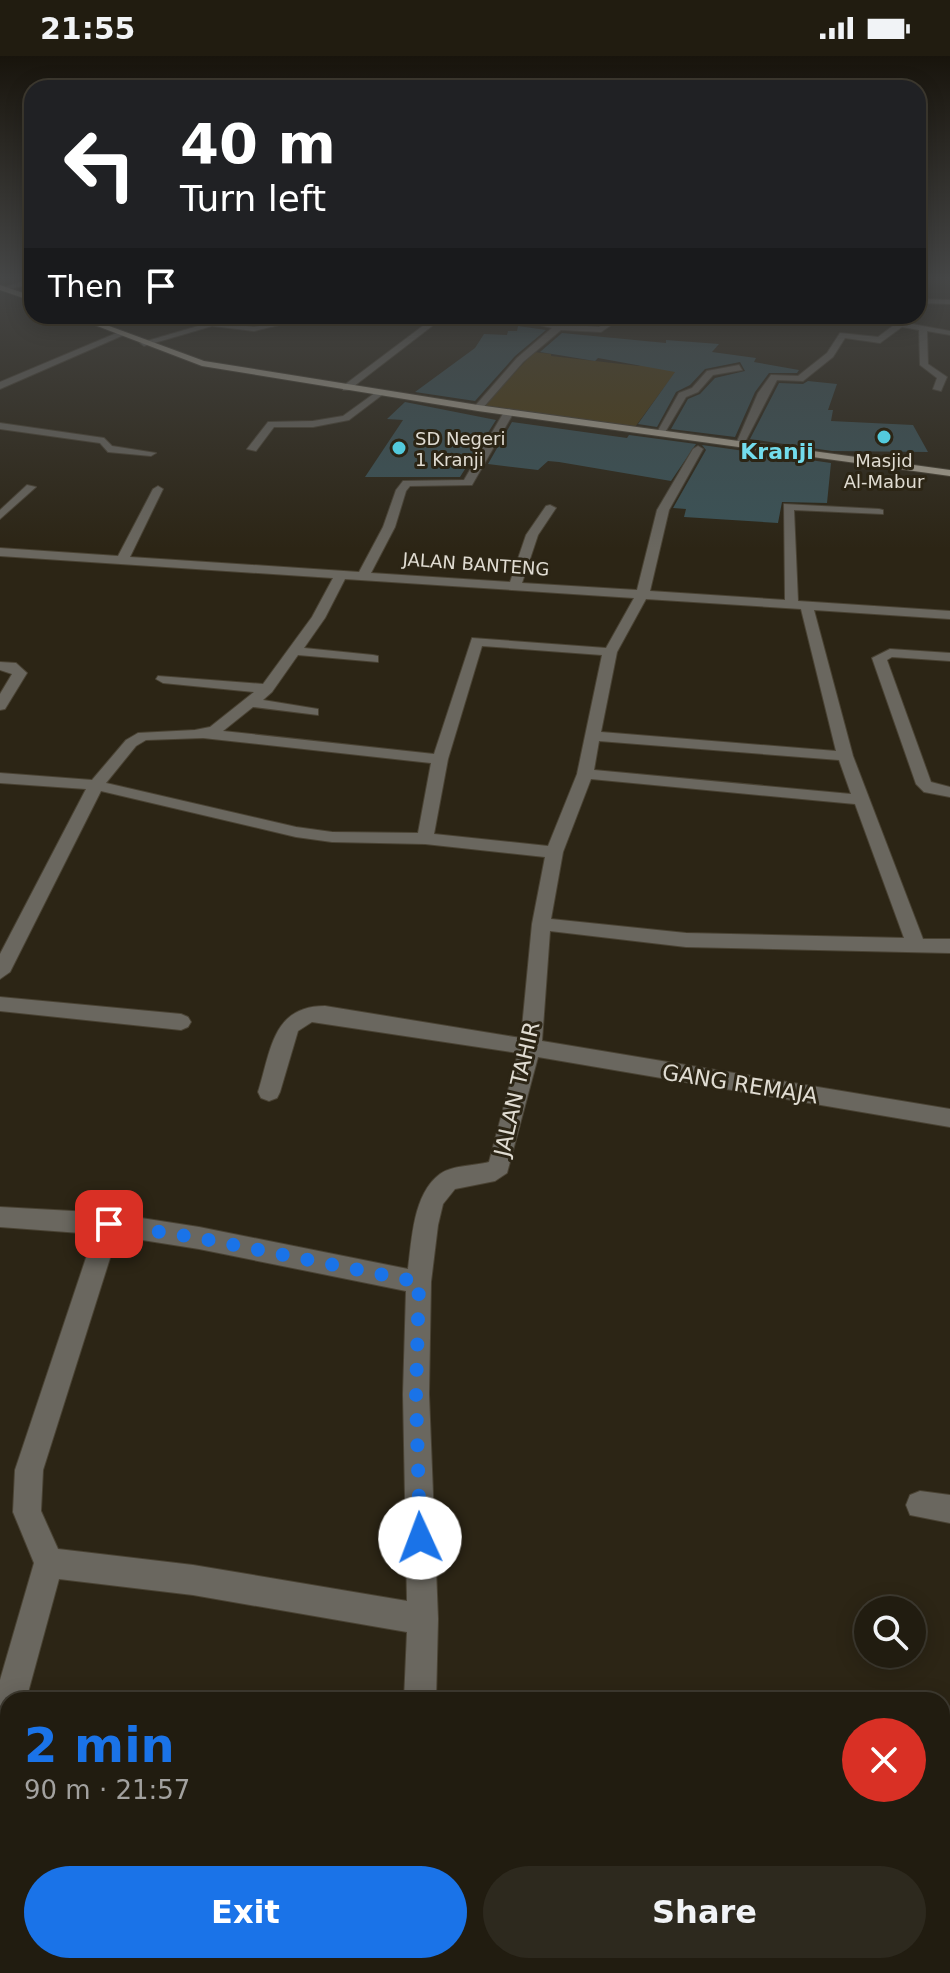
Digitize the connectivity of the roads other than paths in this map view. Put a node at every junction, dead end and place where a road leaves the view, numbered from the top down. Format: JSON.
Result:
{"nodes":[{"id":1,"x":33,"y":369,"type":"edge"},
{"id":2,"x":243,"y":369,"type":"edge"},
{"id":3,"x":370,"y":369,"type":"edge"},
{"id":4,"x":512,"y":369,"type":"edge"},
{"id":5,"x":731,"y":369,"type":"edge"},
{"id":6,"x":808,"y":369,"type":"edge"},
{"id":7,"x":931,"y":369,"type":"edge"},
{"id":8,"x":0,"y":370,"type":"edge"},
{"id":9,"x":24,"y":373,"type":"junction"},
{"id":10,"x":0,"y":386,"type":"edge"},
{"id":11,"x":346,"y":388,"type":"junction"},
{"id":12,"x":938,"y":389,"type":"dead end"},
{"id":13,"x":379,"y":393,"type":"junction"},
{"id":14,"x":478,"y":408,"type":"junction"},
{"id":15,"x":509,"y":412,"type":"junction"},
{"id":16,"x":0,"y":426,"type":"edge"},
{"id":17,"x":660,"y":432,"type":"junction"},
{"id":18,"x":739,"y":444,"type":"junction"},
{"id":19,"x":252,"y":449,"type":"dead end"},
{"id":20,"x":698,"y":449,"type":"dead end"},
{"id":21,"x":151,"y":453,"type":"dead end"},
{"id":22,"x":950,"y":473,"type":"edge"},
{"id":23,"x":31,"y":487,"type":"dead end"},
{"id":24,"x":158,"y":489,"type":"dead end"},
{"id":25,"x":550,"y":508,"type":"dead end"},
{"id":26,"x":879,"y":512,"type":"dead end"},
{"id":27,"x":0,"y":516,"type":"edge"},
{"id":28,"x":0,"y":552,"type":"edge"},
{"id":29,"x":122,"y":560,"type":"junction"},
{"id":30,"x":341,"y":574,"type":"junction"},
{"id":31,"x":364,"y":575,"type":"junction"},
{"id":32,"x":515,"y":585,"type":"junction"},
{"id":33,"x":643,"y":593,"type":"junction"},
{"id":34,"x":799,"y":604,"type":"junction"},
{"id":35,"x":950,"y":615,"type":"edge"},
{"id":36,"x":297,"y":651,"type":"junction"},
{"id":37,"x":610,"y":652,"type":"junction"},
{"id":38,"x":950,"y":657,"type":"edge"},
{"id":39,"x":373,"y":659,"type":"dead end"},
{"id":40,"x":0,"y":666,"type":"edge"},
{"id":41,"x":163,"y":679,"type":"dead end"},
{"id":42,"x":267,"y":689,"type":"junction"},
{"id":43,"x":250,"y":702,"type":"junction"},
{"id":44,"x":0,"y":706,"type":"edge"},
{"id":45,"x":313,"y":712,"type":"dead end"},
{"id":46,"x":206,"y":734,"type":"junction"},
{"id":47,"x":593,"y":736,"type":"junction"},
{"id":48,"x":845,"y":756,"type":"junction"},
{"id":49,"x":440,"y":759,"type":"junction"},
{"id":50,"x":585,"y":774,"type":"junction"},
{"id":51,"x":0,"y":778,"type":"edge"},
{"id":52,"x":96,"y":785,"type":"junction"},
{"id":53,"x":950,"y":792,"type":"edge"},
{"id":54,"x":861,"y":800,"type":"junction"},
{"id":55,"x":425,"y":839,"type":"junction"},
{"id":56,"x":554,"y":852,"type":"junction"},
{"id":57,"x":541,"y":924,"type":"junction"},
{"id":58,"x":916,"y":946,"type":"junction"},
{"id":59,"x":950,"y":946,"type":"edge"},
{"id":60,"x":0,"y":972,"type":"edge"},
{"id":61,"x":0,"y":1004,"type":"edge"},
{"id":62,"x":181,"y":1022,"type":"dead end"},
{"id":63,"x":531,"y":1045,"type":"junction"},
{"id":64,"x":269,"y":1092,"type":"dead end"},
{"id":65,"x":950,"y":1118,"type":"edge"},
{"id":66,"x":0,"y":1217,"type":"edge"},
{"id":67,"x":109,"y":1224,"type":"junction"},
{"id":68,"x":419,"y":1282,"type":"junction"},
{"id":69,"x":920,"y":1505,"type":"dead end"},
{"id":70,"x":950,"y":1509,"type":"edge"},
{"id":71,"x":49,"y":1563,"type":"junction"},
{"id":72,"x":423,"y":1619,"type":"junction"},
{"id":73,"x":12,"y":1692,"type":"edge"},
{"id":74,"x":420,"y":1692,"type":"edge"}],
"edges":[{"from":1,"to":9,"type":"street"},
{"from":2,"to":11,"type":"main road"},
{"from":3,"to":11,"type":"street"},
{"from":4,"to":14,"type":"street"},
{"from":5,"to":17,"type":"street"},
{"from":6,"to":18,"type":"street"},
{"from":7,"to":12,"type":"street"},
{"from":8,"to":9,"type":"street"},
{"from":9,"to":10,"type":"street"},
{"from":11,"to":13,"type":"main road"},
{"from":13,"to":14,"type":"main road"},
{"from":13,"to":19,"type":"street"},
{"from":14,"to":15,"type":"main road"},
{"from":15,"to":17,"type":"main road"},
{"from":15,"to":31,"type":"street"},
{"from":16,"to":21,"type":"street"},
{"from":17,"to":18,"type":"main road"},
{"from":18,"to":22,"type":"main road"},
{"from":20,"to":33,"type":"street","name":"JALAN TAHIR"},
{"from":23,"to":27,"type":"street"},
{"from":24,"to":29,"type":"street"},
{"from":25,"to":32,"type":"street"},
{"from":26,"to":34,"type":"street"},
{"from":28,"to":29,"type":"street","name":"JALAN BANTENG"},
{"from":29,"to":30,"type":"street","name":"JALAN BANTENG"},
{"from":30,"to":31,"type":"street","name":"JALAN BANTENG"},
{"from":30,"to":36,"type":"street"},
{"from":31,"to":32,"type":"street","name":"JALAN BANTENG"},
{"from":32,"to":33,"type":"street","name":"JALAN BANTENG"},
{"from":33,"to":34,"type":"street","name":"JALAN BANTENG"},
{"from":33,"to":37,"type":"street","name":"JALAN TAHIR"},
{"from":34,"to":35,"type":"street","name":"JALAN BANTENG"},
{"from":34,"to":48,"type":"street"},
{"from":36,"to":39,"type":"street"},
{"from":36,"to":42,"type":"street"},
{"from":37,"to":47,"type":"street","name":"JALAN TAHIR"},
{"from":37,"to":49,"type":"street"},
{"from":38,"to":53,"type":"street"},
{"from":40,"to":44,"type":"street"},
{"from":41,"to":42,"type":"street"},
{"from":42,"to":43,"type":"street"},
{"from":43,"to":45,"type":"street"},
{"from":43,"to":46,"type":"street"},
{"from":46,"to":49,"type":"street"},
{"from":46,"to":52,"type":"street"},
{"from":47,"to":48,"type":"street"},
{"from":47,"to":50,"type":"street","name":"JALAN TAHIR"},
{"from":48,"to":54,"type":"street"},
{"from":49,"to":55,"type":"street"},
{"from":50,"to":54,"type":"street"},
{"from":50,"to":56,"type":"street","name":"JALAN TAHIR"},
{"from":51,"to":52,"type":"street"},
{"from":52,"to":55,"type":"street"},
{"from":52,"to":60,"type":"street"},
{"from":54,"to":58,"type":"street"},
{"from":55,"to":56,"type":"street"},
{"from":56,"to":57,"type":"street","name":"JALAN TAHIR"},
{"from":57,"to":58,"type":"street"},
{"from":57,"to":63,"type":"street","name":"JALAN TAHIR"},
{"from":58,"to":59,"type":"street"},
{"from":61,"to":62,"type":"street"},
{"from":63,"to":64,"type":"street","name":"GANG REMAJA"},
{"from":63,"to":65,"type":"street","name":"GANG REMAJA"},
{"from":63,"to":68,"type":"street","name":"JALAN TAHIR"},
{"from":66,"to":67,"type":"street"},
{"from":67,"to":68,"type":"street"},
{"from":67,"to":71,"type":"street"},
{"from":68,"to":72,"type":"street","name":"JALAN TAHIR"},
{"from":69,"to":70,"type":"street"},
{"from":71,"to":72,"type":"street"},
{"from":71,"to":73,"type":"street"},
{"from":72,"to":74,"type":"street","name":"JALAN TAHIR"}]}
